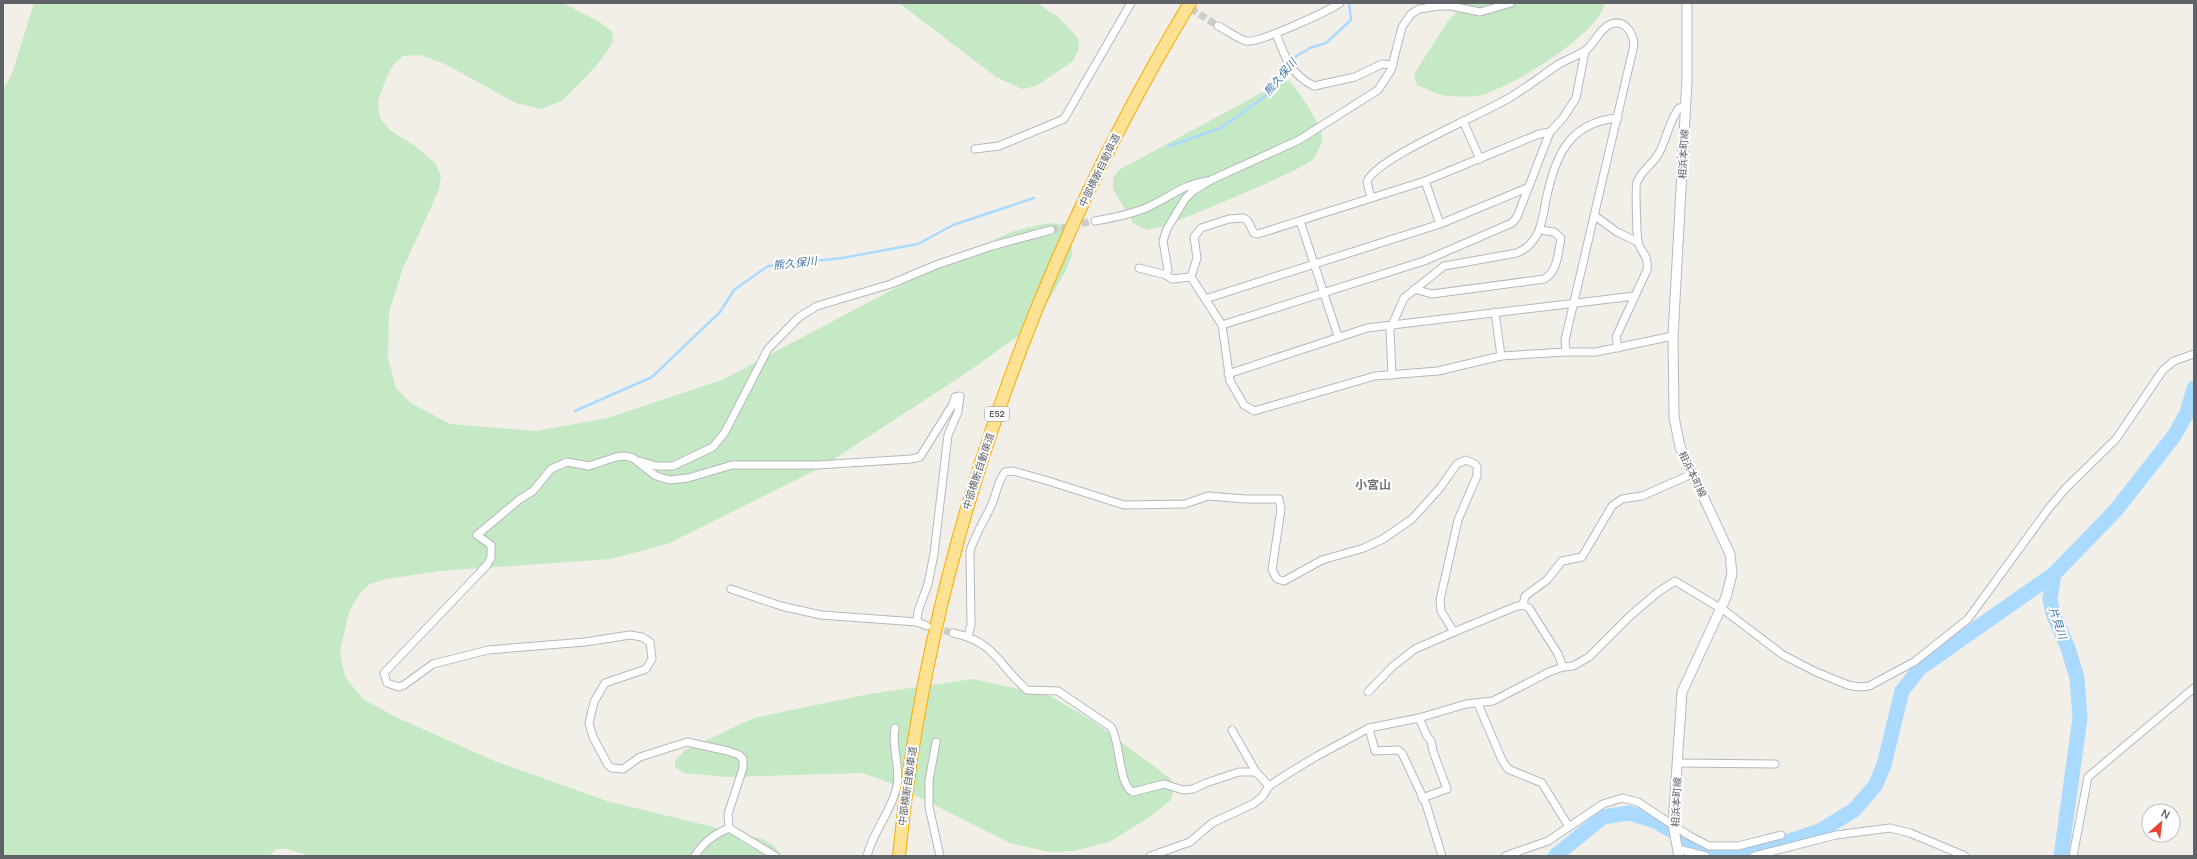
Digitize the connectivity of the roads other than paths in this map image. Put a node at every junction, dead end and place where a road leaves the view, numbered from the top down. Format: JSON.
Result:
{"nodes":[{"id":1,"x":1131,"y":3,"type":"edge"},
{"id":2,"x":1190,"y":3,"type":"edge"},
{"id":3,"x":1340,"y":3,"type":"edge"},
{"id":4,"x":1511,"y":3,"type":"edge"},
{"id":5,"x":1686,"y":3,"type":"edge"},
{"id":6,"x":1218,"y":26,"type":"tunnel mouth"},
{"id":7,"x":1276,"y":33,"type":"junction"},
{"id":8,"x":1585,"y":51,"type":"junction"},
{"id":9,"x":1393,"y":65,"type":"junction"},
{"id":10,"x":1686,"y":107,"type":"junction"},
{"id":11,"x":1618,"y":118,"type":"junction"},
{"id":12,"x":1463,"y":121,"type":"junction"},
{"id":13,"x":1550,"y":132,"type":"junction"},
{"id":14,"x":975,"y":149,"type":"dead end"},
{"id":15,"x":1480,"y":159,"type":"junction"},
{"id":16,"x":1211,"y":180,"type":"junction"},
{"id":17,"x":1425,"y":181,"type":"junction"},
{"id":18,"x":1527,"y":188,"type":"junction"},
{"id":19,"x":1371,"y":198,"type":"junction"},
{"id":20,"x":1595,"y":216,"type":"junction"},
{"id":21,"x":1095,"y":220,"type":"tunnel mouth"},
{"id":22,"x":1300,"y":220,"type":"junction"},
{"id":23,"x":1440,"y":224,"type":"junction"},
{"id":24,"x":1051,"y":230,"type":"tunnel mouth"},
{"id":25,"x":1540,"y":230,"type":"junction"},
{"id":26,"x":1638,"y":242,"type":"junction"},
{"id":27,"x":1315,"y":264,"type":"junction"},
{"id":28,"x":1139,"y":268,"type":"dead end"},
{"id":29,"x":1166,"y":275,"type":"junction"},
{"id":30,"x":1191,"y":277,"type":"junction"},
{"id":31,"x":1414,"y":289,"type":"junction"},
{"id":32,"x":1324,"y":292,"type":"junction"},
{"id":33,"x":1635,"y":296,"type":"junction"},
{"id":34,"x":1205,"y":299,"type":"junction"},
{"id":35,"x":1574,"y":302,"type":"junction"},
{"id":36,"x":1495,"y":312,"type":"junction"},
{"id":37,"x":1392,"y":324,"type":"junction"},
{"id":38,"x":1222,"y":325,"type":"junction"},
{"id":39,"x":1338,"y":336,"type":"junction"},
{"id":40,"x":1673,"y":336,"type":"junction"},
{"id":41,"x":1618,"y":348,"type":"junction"},
{"id":42,"x":1566,"y":352,"type":"junction"},
{"id":43,"x":2194,"y":354,"type":"edge"},
{"id":44,"x":1501,"y":356,"type":"junction"},
{"id":45,"x":1228,"y":374,"type":"junction"},
{"id":46,"x":1392,"y":375,"type":"junction"},
{"id":47,"x":633,"y":458,"type":"junction"},
{"id":48,"x":1692,"y":474,"type":"junction"},
{"id":49,"x":731,"y":589,"type":"dead end"},
{"id":50,"x":1523,"y":605,"type":"junction"},
{"id":51,"x":1720,"y":608,"type":"junction"},
{"id":52,"x":917,"y":622,"type":"junction"},
{"id":53,"x":926,"y":626,"type":"tunnel mouth"},
{"id":54,"x":1454,"y":632,"type":"junction"},
{"id":55,"x":953,"y":633,"type":"tunnel mouth"},
{"id":56,"x":968,"y":636,"type":"junction"},
{"id":57,"x":1563,"y":667,"type":"junction"},
{"id":58,"x":2194,"y":688,"type":"edge"},
{"id":59,"x":1368,"y":692,"type":"dead end"},
{"id":60,"x":1478,"y":704,"type":"junction"},
{"id":61,"x":1419,"y":718,"type":"junction"},
{"id":62,"x":895,"y":728,"type":"dead end"},
{"id":63,"x":1369,"y":728,"type":"junction"},
{"id":64,"x":1232,"y":730,"type":"dead end"},
{"id":65,"x":936,"y":742,"type":"dead end"},
{"id":66,"x":1678,"y":763,"type":"junction"},
{"id":67,"x":1775,"y":764,"type":"dead end"},
{"id":68,"x":1256,"y":772,"type":"junction"},
{"id":69,"x":1269,"y":786,"type":"junction"},
{"id":70,"x":1422,"y":798,"type":"junction"},
{"id":71,"x":1673,"y":826,"type":"junction"},
{"id":72,"x":729,"y":828,"type":"junction"},
{"id":73,"x":1569,"y":828,"type":"junction"},
{"id":74,"x":1781,"y":834,"type":"dead end"},
{"id":75,"x":1679,"y":852,"type":"edge"},
{"id":76,"x":1786,"y":853,"type":"edge"},
{"id":77,"x":695,"y":856,"type":"edge"},
{"id":78,"x":775,"y":856,"type":"edge"},
{"id":79,"x":867,"y":856,"type":"edge"},
{"id":80,"x":899,"y":856,"type":"edge"},
{"id":81,"x":940,"y":856,"type":"edge"},
{"id":82,"x":1150,"y":856,"type":"edge"},
{"id":83,"x":1442,"y":856,"type":"edge"},
{"id":84,"x":1505,"y":856,"type":"edge"},
{"id":85,"x":1706,"y":856,"type":"edge"},
{"id":86,"x":1754,"y":856,"type":"edge"},
{"id":87,"x":1965,"y":856,"type":"edge"},
{"id":88,"x":2073,"y":856,"type":"edge"}],
"edges":[{"from":1,"to":14,"type":"street"},
{"from":2,"to":80,"type":"highway","name":"中部横断自動車道","number":"E52"},
{"from":3,"to":7,"type":"street"},
{"from":4,"to":9,"type":"street"},
{"from":5,"to":10,"type":"main road","name":"相浜本町線"},
{"from":6,"to":7,"type":"street"},
{"from":7,"to":9,"type":"street"},
{"from":8,"to":11,"type":"street"},
{"from":8,"to":12,"type":"street"},
{"from":8,"to":13,"type":"street"},
{"from":9,"to":16,"type":"street"},
{"from":10,"to":26,"type":"street"},
{"from":10,"to":40,"type":"main road","name":"相浜本町線"},
{"from":11,"to":20,"type":"street"},
{"from":11,"to":25,"type":"street"},
{"from":12,"to":15,"type":"street"},
{"from":12,"to":19,"type":"street"},
{"from":13,"to":15,"type":"street"},
{"from":13,"to":18,"type":"street"},
{"from":15,"to":17,"type":"street"},
{"from":16,"to":21,"type":"street"},
{"from":16,"to":29,"type":"street"},
{"from":17,"to":19,"type":"street"},
{"from":17,"to":23,"type":"street"},
{"from":18,"to":23,"type":"street"},
{"from":18,"to":32,"type":"street"},
{"from":19,"to":22,"type":"street"},
{"from":20,"to":26,"type":"street"},
{"from":20,"to":35,"type":"street"},
{"from":22,"to":27,"type":"street"},
{"from":22,"to":30,"type":"street"},
{"from":23,"to":27,"type":"street"},
{"from":24,"to":47,"type":"street"},
{"from":25,"to":31,"type":"street"},
{"from":25,"to":31,"type":"street"},
{"from":26,"to":33,"type":"street"},
{"from":27,"to":32,"type":"street"},
{"from":27,"to":34,"type":"street"},
{"from":28,"to":29,"type":"street"},
{"from":29,"to":30,"type":"street"},
{"from":30,"to":34,"type":"street"},
{"from":31,"to":37,"type":"street"},
{"from":32,"to":38,"type":"street"},
{"from":32,"to":39,"type":"street"},
{"from":33,"to":35,"type":"street"},
{"from":33,"to":41,"type":"street"},
{"from":34,"to":38,"type":"street"},
{"from":35,"to":36,"type":"street"},
{"from":35,"to":42,"type":"street"},
{"from":36,"to":37,"type":"street"},
{"from":36,"to":44,"type":"street"},
{"from":37,"to":39,"type":"street"},
{"from":37,"to":46,"type":"street"},
{"from":38,"to":45,"type":"street"},
{"from":39,"to":45,"type":"street"},
{"from":40,"to":41,"type":"street"},
{"from":40,"to":48,"type":"main road","name":"相浜本町線"},
{"from":41,"to":42,"type":"street"},
{"from":42,"to":44,"type":"street"},
{"from":43,"to":51,"type":"street"},
{"from":44,"to":46,"type":"street"},
{"from":45,"to":46,"type":"street"},
{"from":47,"to":52,"type":"street"},
{"from":47,"to":72,"type":"street"},
{"from":48,"to":50,"type":"street"},
{"from":48,"to":51,"type":"main road","name":"相浜本町線"},
{"from":49,"to":52,"type":"street"},
{"from":50,"to":54,"type":"street"},
{"from":50,"to":57,"type":"street"},
{"from":51,"to":57,"type":"street"},
{"from":51,"to":66,"type":"main road","name":"相浜本町線"},
{"from":52,"to":53,"type":"street"},
{"from":54,"to":56,"type":"street"},
{"from":54,"to":59,"type":"street"},
{"from":55,"to":56,"type":"street"},
{"from":56,"to":68,"type":"street"},
{"from":57,"to":60,"type":"street"},
{"from":58,"to":88,"type":"street"},
{"from":60,"to":61,"type":"street"},
{"from":60,"to":73,"type":"street"},
{"from":61,"to":63,"type":"street"},
{"from":61,"to":70,"type":"street"},
{"from":62,"to":79,"type":"street"},
{"from":63,"to":69,"type":"street"},
{"from":63,"to":70,"type":"street"},
{"from":64,"to":68,"type":"street"},
{"from":65,"to":81,"type":"street"},
{"from":66,"to":67,"type":"street"},
{"from":66,"to":71,"type":"main road","name":"相浜本町線"},
{"from":68,"to":69,"type":"street"},
{"from":69,"to":82,"type":"street"},
{"from":70,"to":83,"type":"street"},
{"from":71,"to":73,"type":"street"},
{"from":71,"to":74,"type":"street"},
{"from":71,"to":75,"type":"main road","name":"相浜本町線"},
{"from":72,"to":77,"type":"street"},
{"from":72,"to":78,"type":"street"},
{"from":73,"to":84,"type":"street"},
{"from":75,"to":85,"type":"street"},
{"from":76,"to":86,"type":"street"},
{"from":76,"to":87,"type":"street"}]}
